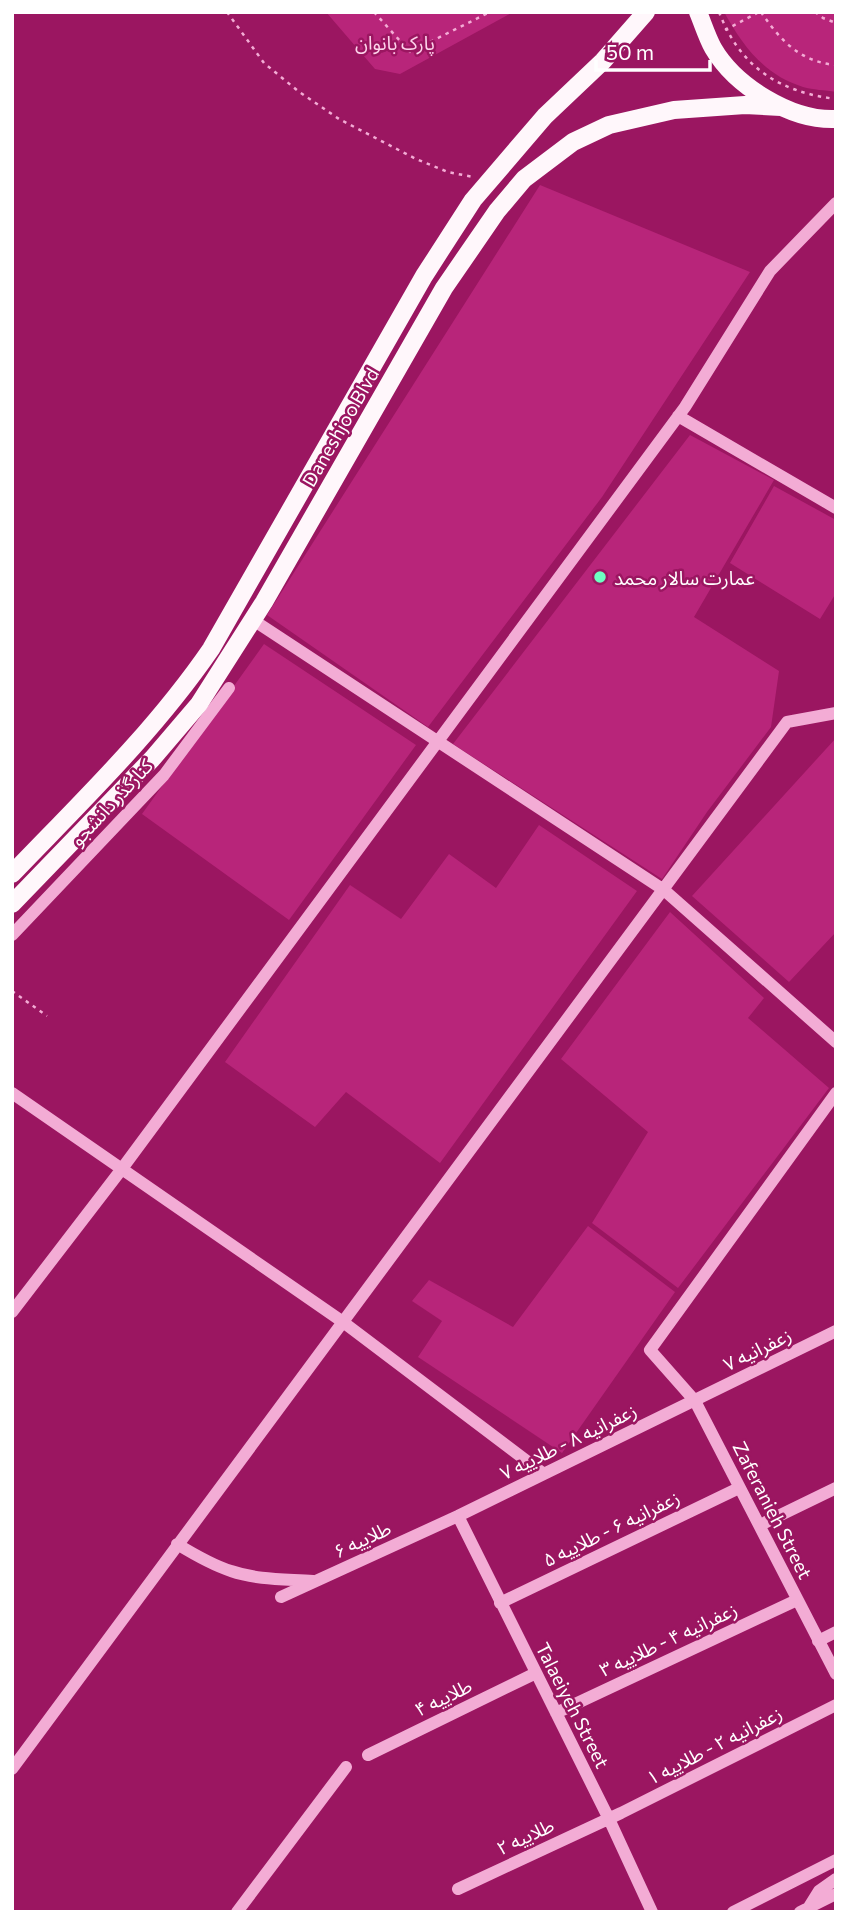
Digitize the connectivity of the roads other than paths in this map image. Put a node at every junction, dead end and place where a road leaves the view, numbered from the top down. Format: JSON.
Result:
{"nodes":[{"id":1,"x":646,"y":12,"type":"edge"},
{"id":2,"x":698,"y":12,"type":"edge"},
{"id":3,"x":781,"y":107,"type":"junction"},
{"id":4,"x":833,"y":120,"type":"edge"},
{"id":5,"x":836,"y":203,"type":"edge"},
{"id":6,"x":678,"y":416,"type":"junction"},
{"id":7,"x":836,"y":508,"type":"edge"},
{"id":8,"x":253,"y":620,"type":"junction"},
{"id":9,"x":229,"y":688,"type":"dead end"},
{"id":10,"x":836,"y":713,"type":"edge"},
{"id":11,"x":437,"y":741,"type":"junction"},
{"id":12,"x":12,"y":874,"type":"edge"},
{"id":13,"x":664,"y":890,"type":"junction"},
{"id":14,"x":12,"y":904,"type":"edge"},
{"id":15,"x":12,"y":935,"type":"edge"},
{"id":16,"x":836,"y":1042,"type":"edge"},
{"id":17,"x":12,"y":1093,"type":"edge"},
{"id":18,"x":836,"y":1093,"type":"edge"},
{"id":19,"x":121,"y":1170,"type":"junction"},
{"id":20,"x":12,"y":1312,"type":"edge"},
{"id":21,"x":343,"y":1322,"type":"junction"},
{"id":22,"x":836,"y":1331,"type":"edge"},
{"id":23,"x":695,"y":1401,"type":"junction"},
{"id":24,"x":544,"y":1474,"type":"junction"},
{"id":25,"x":739,"y":1488,"type":"junction"},
{"id":26,"x":836,"y":1488,"type":"edge"},
{"id":27,"x":458,"y":1516,"type":"junction"},
{"id":28,"x":760,"y":1525,"type":"junction"},
{"id":29,"x":177,"y":1544,"type":"junction"},
{"id":30,"x":316,"y":1581,"type":"junction"},
{"id":31,"x":281,"y":1597,"type":"dead end"},
{"id":32,"x":797,"y":1600,"type":"junction"},
{"id":33,"x":500,"y":1603,"type":"junction"},
{"id":34,"x":836,"y":1632,"type":"edge"},
{"id":35,"x":818,"y":1641,"type":"junction"},
{"id":36,"x":536,"y":1673,"type":"junction"},
{"id":37,"x":836,"y":1674,"type":"edge"},
{"id":38,"x":836,"y":1705,"type":"edge"},
{"id":39,"x":556,"y":1713,"type":"junction"},
{"id":40,"x":368,"y":1755,"type":"dead end"},
{"id":41,"x":346,"y":1767,"type":"dead end"},
{"id":42,"x":12,"y":1769,"type":"edge"},
{"id":43,"x":609,"y":1819,"type":"junction"},
{"id":44,"x":836,"y":1860,"type":"edge"},
{"id":45,"x":836,"y":1879,"type":"edge"},
{"id":46,"x":458,"y":1889,"type":"dead end"},
{"id":47,"x":836,"y":1894,"type":"edge"},
{"id":48,"x":805,"y":1909,"type":"edge"},
{"id":49,"x":237,"y":1912,"type":"edge"},
{"id":50,"x":652,"y":1912,"type":"edge"},
{"id":51,"x":733,"y":1912,"type":"edge"}],
"edges":[{"from":1,"to":12,"type":"main road","name":"Daneshjoo Blvd"},
{"from":2,"to":3,"type":"main road"},
{"from":3,"to":4,"type":"main road"},
{"from":3,"to":8,"type":"main road","name":"Daneshjoo Blvd"},
{"from":5,"to":6,"type":"street"},
{"from":6,"to":7,"type":"street"},
{"from":6,"to":11,"type":"street"},
{"from":8,"to":11,"type":"street"},
{"from":8,"to":14,"type":"main road","name":"Daneshjoo Blvd"},
{"from":9,"to":15,"type":"street","name":"کنارگذر دانشجو"},
{"from":10,"to":13,"type":"street"},
{"from":11,"to":13,"type":"street"},
{"from":11,"to":19,"type":"street"},
{"from":13,"to":16,"type":"street"},
{"from":13,"to":21,"type":"street"},
{"from":17,"to":19,"type":"street"},
{"from":18,"to":23,"type":"street","name":"Zaferanieh Street"},
{"from":19,"to":20,"type":"street"},
{"from":19,"to":21,"type":"street"},
{"from":21,"to":24,"type":"street"},
{"from":21,"to":29,"type":"street"},
{"from":22,"to":23,"type":"street","name":"زعفرانیه ۷"},
{"from":23,"to":24,"type":"street","name":"زعفرانیه ۸ - طلاییه ۷"},
{"from":23,"to":25,"type":"street","name":"Zaferanieh Street"},
{"from":24,"to":27,"type":"street","name":"زعفرانیه ۸ - طلاییه ۷"},
{"from":25,"to":28,"type":"street","name":"Zaferanieh Street"},
{"from":25,"to":33,"type":"street","name":"زعفرانیه ۶ - طلاییه ۵"},
{"from":26,"to":28,"type":"street"},
{"from":27,"to":30,"type":"street","name":"طلاییه ۶"},
{"from":27,"to":33,"type":"street","name":"Talaeiyeh Street"},
{"from":28,"to":32,"type":"street","name":"Zaferanieh Street"},
{"from":29,"to":30,"type":"street"},
{"from":29,"to":42,"type":"street"},
{"from":30,"to":31,"type":"street","name":"طلاییه ۶"},
{"from":32,"to":35,"type":"street","name":"Zaferanieh Street"},
{"from":32,"to":39,"type":"street","name":"زعفرانیه ۴ - طلاییه ۳"},
{"from":33,"to":36,"type":"street","name":"Talaeiyeh Street"},
{"from":34,"to":35,"type":"street"},
{"from":35,"to":37,"type":"street","name":"Zaferanieh Street"},
{"from":36,"to":39,"type":"street","name":"Talaeiyeh Street"},
{"from":36,"to":40,"type":"street","name":"طلاییه ۴"},
{"from":38,"to":43,"type":"street","name":"زعفرانیه ۲ - طلاییه ۱"},
{"from":39,"to":43,"type":"street","name":"Talaeiyeh Street"},
{"from":41,"to":49,"type":"street"},
{"from":43,"to":46,"type":"street","name":"طلاییه ۲"},
{"from":43,"to":50,"type":"street","name":"Talaeiyeh Street"},
{"from":44,"to":51,"type":"street"},
{"from":45,"to":48,"type":"street"},
{"from":47,"to":48,"type":"street"}]}
